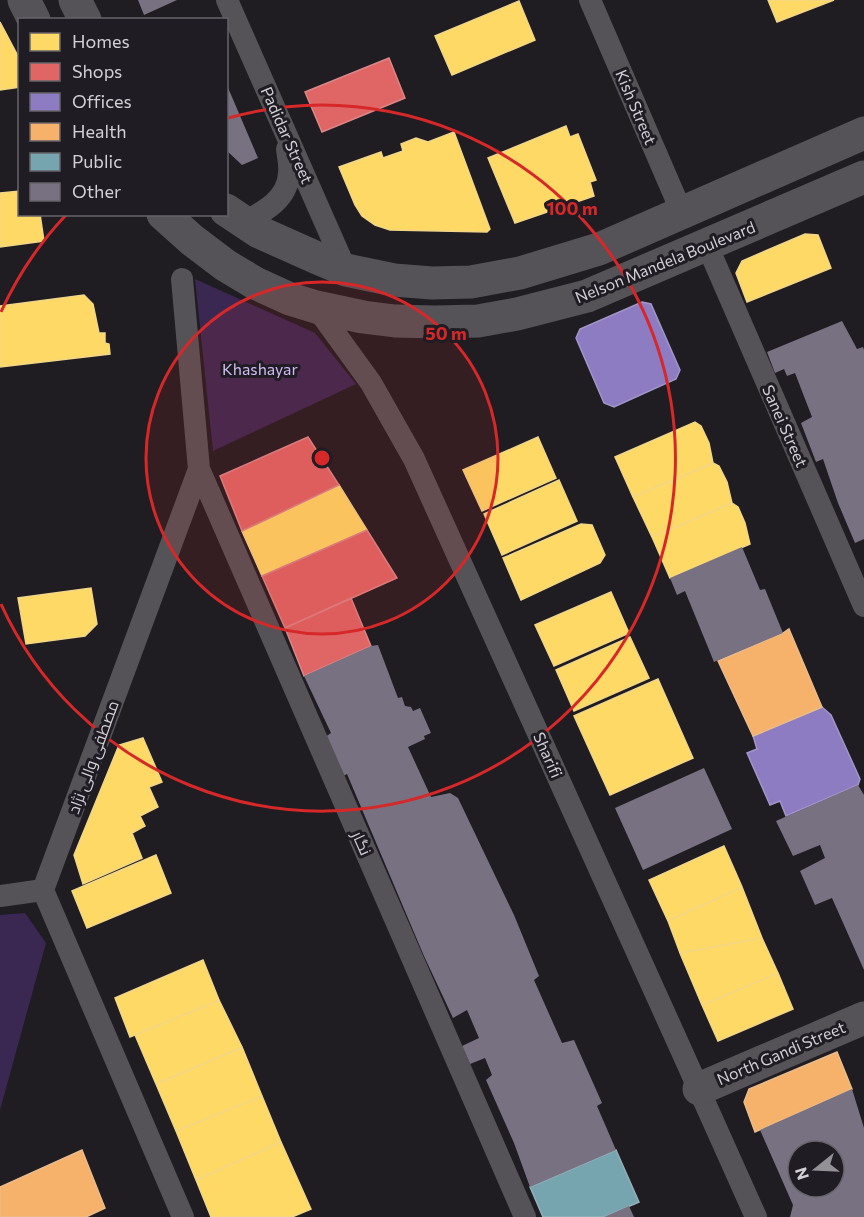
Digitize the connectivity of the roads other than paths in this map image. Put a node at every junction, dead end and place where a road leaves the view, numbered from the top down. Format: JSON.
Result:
{"nodes":[{"id":1,"x":24,"y":0,"type":"edge"},
{"id":2,"x":75,"y":0,"type":"edge"},
{"id":3,"x":227,"y":0,"type":"edge"},
{"id":4,"x":590,"y":0,"type":"edge"},
{"id":5,"x":33,"y":18,"type":"edge"},
{"id":6,"x":84,"y":18,"type":"edge"},
{"id":7,"x":285,"y":133,"type":"junction"},
{"id":8,"x":864,"y":133,"type":"edge"},
{"id":9,"x":864,"y":177,"type":"edge"},
{"id":10,"x":682,"y":213,"type":"junction"},
{"id":11,"x":165,"y":216,"type":"edge"},
{"id":12,"x":235,"y":216,"type":"edge"},
{"id":13,"x":706,"y":246,"type":"junction"},
{"id":14,"x":346,"y":270,"type":"junction"},
{"id":15,"x":182,"y":279,"type":"dead end"},
{"id":16,"x":316,"y":307,"type":"junction"},
{"id":17,"x":199,"y":469,"type":"junction"},
{"id":18,"x":864,"y":606,"type":"edge"},
{"id":19,"x":43,"y":890,"type":"junction"},
{"id":20,"x":0,"y":896,"type":"edge"},
{"id":21,"x":864,"y":1018,"type":"edge"},
{"id":22,"x":699,"y":1089,"type":"junction"},
{"id":23,"x":183,"y":1217,"type":"edge"},
{"id":24,"x":525,"y":1217,"type":"edge"},
{"id":25,"x":756,"y":1217,"type":"edge"}],
"edges":[{"from":1,"to":5,"type":"main road"},
{"from":2,"to":6,"type":"main road"},
{"from":3,"to":7,"type":"street","name":"Padidar Street"},
{"from":4,"to":10,"type":"street","name":"Kish Street"},
{"from":7,"to":12,"type":"street"},
{"from":7,"to":14,"type":"street","name":"Padidar Street"},
{"from":8,"to":10,"type":"main road"},
{"from":9,"to":13,"type":"main road","name":"Nelson Mandela Boulevard"},
{"from":10,"to":14,"type":"main road"},
{"from":11,"to":16,"type":"main road","name":"Nelson Mandela Boulevard"},
{"from":12,"to":14,"type":"main road"},
{"from":13,"to":16,"type":"main road","name":"Nelson Mandela Boulevard"},
{"from":13,"to":18,"type":"street","name":"Sanei Street"},
{"from":15,"to":17,"type":"street","name":"مصطفی والی نژاد"},
{"from":16,"to":22,"type":"street","name":"Sharifi"},
{"from":17,"to":19,"type":"street","name":"مصطفی والی نژاد"},
{"from":17,"to":24,"type":"street","name":"نگار"},
{"from":19,"to":20,"type":"street"},
{"from":19,"to":23,"type":"street"},
{"from":21,"to":22,"type":"main road","name":"North Gandi Street"},
{"from":22,"to":25,"type":"street","name":"Sharifi"}]}
